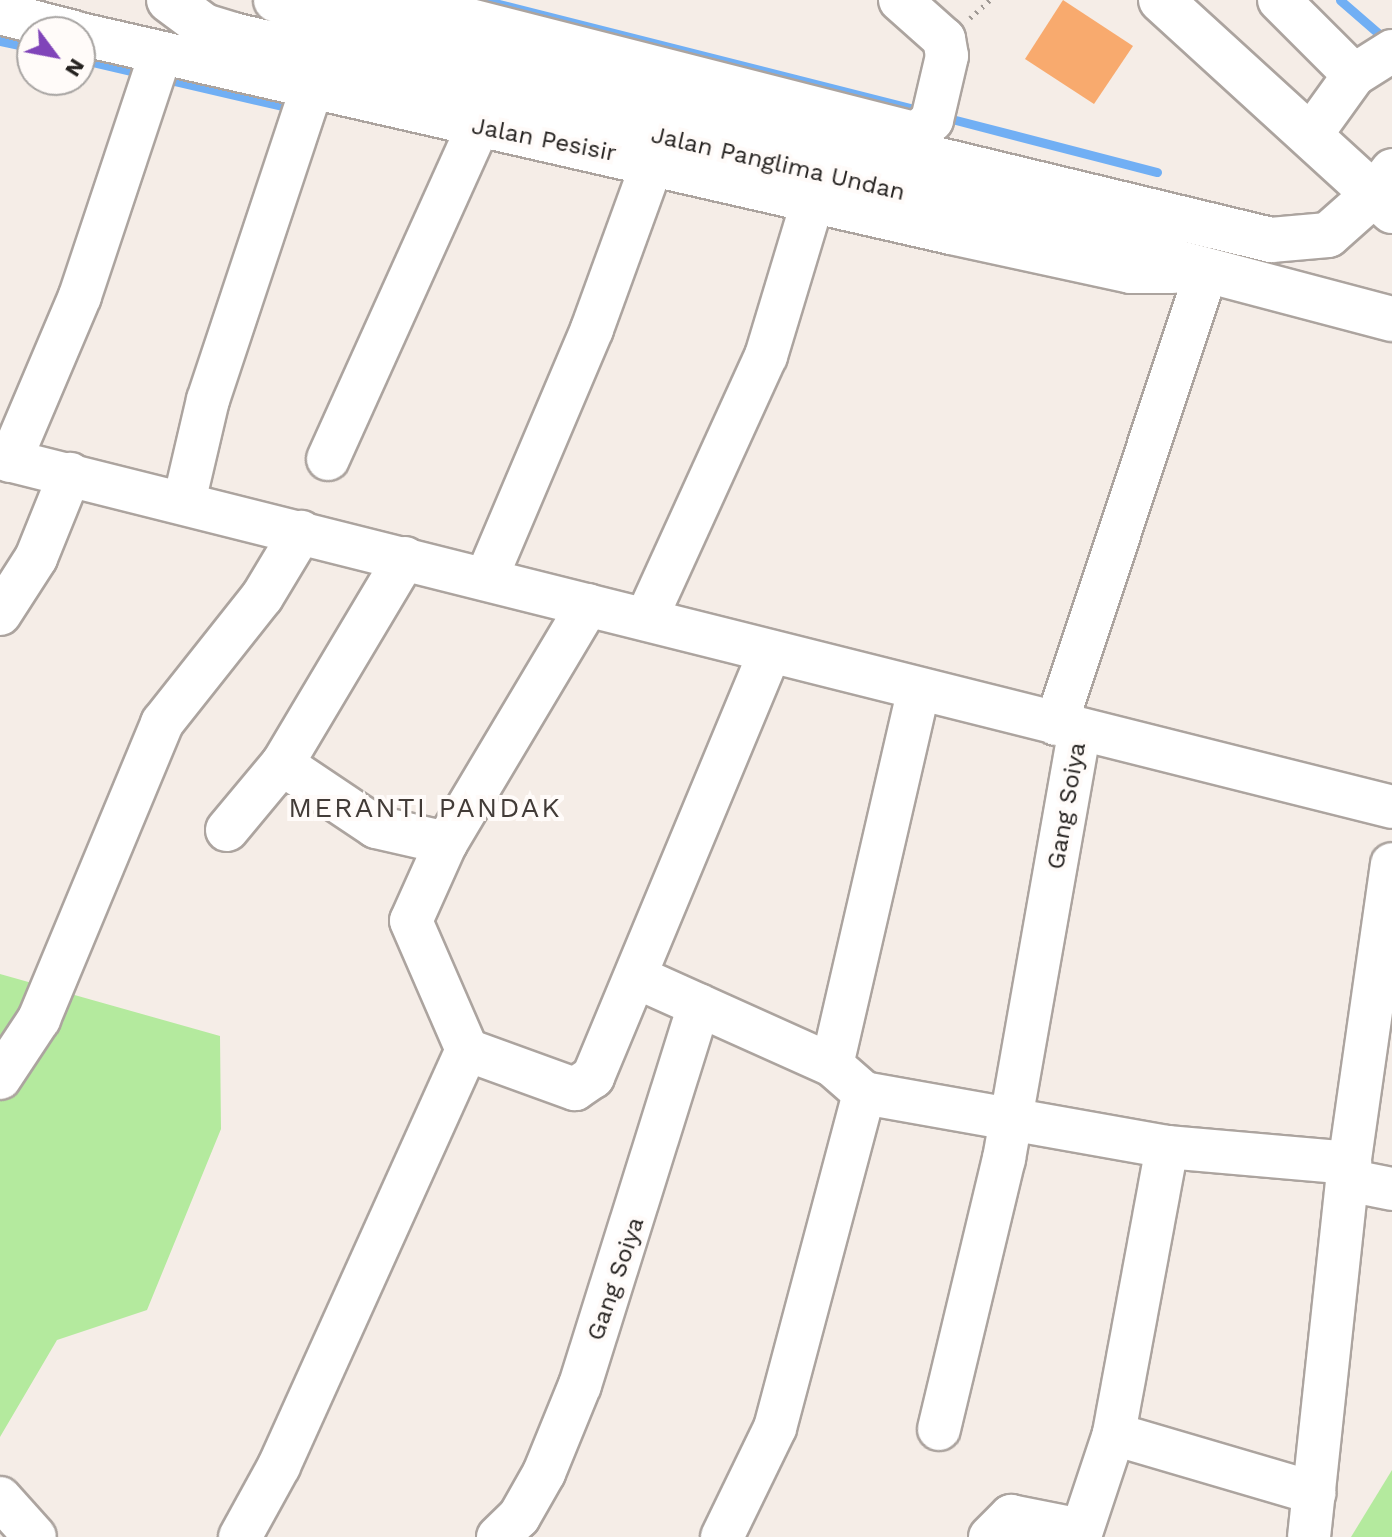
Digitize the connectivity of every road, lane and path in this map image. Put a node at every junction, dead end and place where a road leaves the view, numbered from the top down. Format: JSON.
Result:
{"nodes":[{"id":1,"x":169,"y":0,"type":"edge"},
{"id":2,"x":276,"y":0,"type":"edge"},
{"id":3,"x":392,"y":0,"type":"edge"},
{"id":4,"x":900,"y":0,"type":"edge"},
{"id":5,"x":1161,"y":0,"type":"edge"},
{"id":6,"x":1279,"y":0,"type":"edge"},
{"id":7,"x":96,"y":43,"type":"edge"},
{"id":8,"x":560,"y":57,"type":"junction"},
{"id":9,"x":1380,"y":67,"type":"edge"},
{"id":10,"x":632,"y":74,"type":"junction"},
{"id":11,"x":153,"y":75,"type":"junction"},
{"id":12,"x":307,"y":111,"type":"junction"},
{"id":13,"x":930,"y":115,"type":"junction"},
{"id":14,"x":1313,"y":132,"type":"junction"},
{"id":15,"x":473,"y":143,"type":"junction"},
{"id":16,"x":742,"y":170,"type":"junction"},
{"id":17,"x":649,"y":176,"type":"junction"},
{"id":18,"x":1385,"y":192,"type":"edge"},
{"id":19,"x":1025,"y":203,"type":"junction"},
{"id":20,"x":811,"y":211,"type":"junction"},
{"id":21,"x":1271,"y":240,"type":"junction"},
{"id":22,"x":1182,"y":273,"type":"junction"},
{"id":23,"x":1392,"y":319,"type":"edge"},
{"id":24,"x":328,"y":459,"type":"dead end"},
{"id":25,"x":5,"y":460,"type":"edge"},
{"id":26,"x":70,"y":474,"type":"junction"},
{"id":27,"x":184,"y":502,"type":"junction"},
{"id":28,"x":301,"y":532,"type":"junction"},
{"id":29,"x":405,"y":558,"type":"junction"},
{"id":30,"x":486,"y":579,"type":"junction"},
{"id":31,"x":588,"y":605,"type":"junction"},
{"id":32,"x":0,"y":614,"type":"edge"},
{"id":33,"x":646,"y":619,"type":"junction"},
{"id":34,"x":770,"y":651,"type":"junction"},
{"id":35,"x":919,"y":689,"type":"junction"},
{"id":36,"x":1068,"y":727,"type":"junction"},
{"id":37,"x":282,"y":764,"type":"junction"},
{"id":38,"x":1392,"y":807,"type":"edge"},
{"id":39,"x":227,"y":830,"type":"dead end"},
{"id":40,"x":446,"y":843,"type":"junction"},
{"id":41,"x":1392,"y":864,"type":"edge"},
{"id":42,"x":636,"y":977,"type":"junction"},
{"id":43,"x":699,"y":1005,"type":"junction"},
{"id":44,"x":467,"y":1050,"type":"junction"},
{"id":45,"x":832,"y":1065,"type":"junction"},
{"id":46,"x":0,"y":1078,"type":"edge"},
{"id":47,"x":864,"y":1093,"type":"junction"},
{"id":48,"x":1009,"y":1119,"type":"junction"},
{"id":49,"x":1167,"y":1147,"type":"junction"},
{"id":50,"x":1349,"y":1172,"type":"junction"},
{"id":51,"x":1392,"y":1189,"type":"edge"},
{"id":52,"x":939,"y":1429,"type":"dead end"},
{"id":53,"x":1114,"y":1434,"type":"junction"},
{"id":54,"x":1314,"y":1493,"type":"junction"},
{"id":55,"x":0,"y":1498,"type":"edge"},
{"id":56,"x":35,"y":1537,"type":"edge"},
{"id":57,"x":240,"y":1537,"type":"edge"},
{"id":58,"x":498,"y":1537,"type":"edge"},
{"id":59,"x":722,"y":1537,"type":"edge"},
{"id":60,"x":990,"y":1537,"type":"edge"},
{"id":61,"x":1309,"y":1537,"type":"edge"}],
"edges":[{"from":1,"to":16,"type":"main road","name":"Jalan Panglima Undan"},
{"from":2,"to":8,"type":"main road","name":"Jalan Panglima Undan"},
{"from":3,"to":8,"type":"street"},
{"from":4,"to":13,"type":"street"},
{"from":5,"to":14,"type":"main road"},
{"from":6,"to":9,"type":"street"},
{"from":7,"to":11,"type":"street","name":"Jalan Pesisir"},
{"from":8,"to":10,"type":"main road","name":"Jalan Panglima Undan"},
{"from":9,"to":14,"type":"street"},
{"from":10,"to":13,"type":"street"},
{"from":10,"to":19,"type":"main road","name":"Jalan Panglima Undan"},
{"from":11,"to":12,"type":"street","name":"Jalan Pesisir"},
{"from":11,"to":25,"type":"street"},
{"from":12,"to":15,"type":"street","name":"Jalan Pesisir"},
{"from":12,"to":27,"type":"street"},
{"from":13,"to":21,"type":"street"},
{"from":14,"to":18,"type":"main road"},
{"from":15,"to":17,"type":"street","name":"Jalan Pesisir"},
{"from":15,"to":24,"type":"street"},
{"from":16,"to":17,"type":"street","name":"Jalan Pesisir"},
{"from":16,"to":19,"type":"main road","name":"Jalan Panglima Undan"},
{"from":16,"to":20,"type":"street","name":"Jalan Pesisir"},
{"from":17,"to":30,"type":"street"},
{"from":18,"to":21,"type":"main road","name":"Jalan Panglima Undan"},
{"from":19,"to":21,"type":"main road","name":"Jalan Panglima Undan"},
{"from":19,"to":22,"type":"main road","name":"Jalan Panglima Undan"},
{"from":20,"to":22,"type":"street","name":"Jalan Pesisir"},
{"from":20,"to":33,"type":"street"},
{"from":22,"to":23,"type":"main road","name":"Jalan Panglima Undan"},
{"from":22,"to":36,"type":"street","name":"Gang Soiya"},
{"from":25,"to":26,"type":"street"},
{"from":26,"to":27,"type":"street"},
{"from":26,"to":32,"type":"street"},
{"from":27,"to":28,"type":"street"},
{"from":28,"to":29,"type":"street"},
{"from":28,"to":46,"type":"street"},
{"from":29,"to":30,"type":"street"},
{"from":29,"to":37,"type":"street"},
{"from":30,"to":31,"type":"street"},
{"from":31,"to":33,"type":"street"},
{"from":31,"to":40,"type":"street"},
{"from":33,"to":34,"type":"street"},
{"from":34,"to":35,"type":"street"},
{"from":34,"to":42,"type":"street"},
{"from":35,"to":36,"type":"street"},
{"from":35,"to":45,"type":"street"},
{"from":36,"to":38,"type":"street"},
{"from":36,"to":48,"type":"street","name":"Gang Soiya"},
{"from":37,"to":39,"type":"street"},
{"from":37,"to":40,"type":"street"},
{"from":40,"to":44,"type":"street"},
{"from":41,"to":50,"type":"street"},
{"from":42,"to":43,"type":"street"},
{"from":42,"to":44,"type":"street"},
{"from":43,"to":45,"type":"street"},
{"from":43,"to":58,"type":"street","name":"Gang Soiya"},
{"from":44,"to":57,"type":"street"},
{"from":45,"to":47,"type":"street"},
{"from":47,"to":48,"type":"street"},
{"from":47,"to":59,"type":"street"},
{"from":48,"to":49,"type":"street"},
{"from":48,"to":52,"type":"street","name":"Gang Soiya"},
{"from":49,"to":50,"type":"street"},
{"from":49,"to":53,"type":"street"},
{"from":50,"to":51,"type":"street"},
{"from":50,"to":54,"type":"street"},
{"from":53,"to":54,"type":"street"},
{"from":53,"to":60,"type":"street"},
{"from":54,"to":61,"type":"street"},
{"from":55,"to":56,"type":"street"}]}
